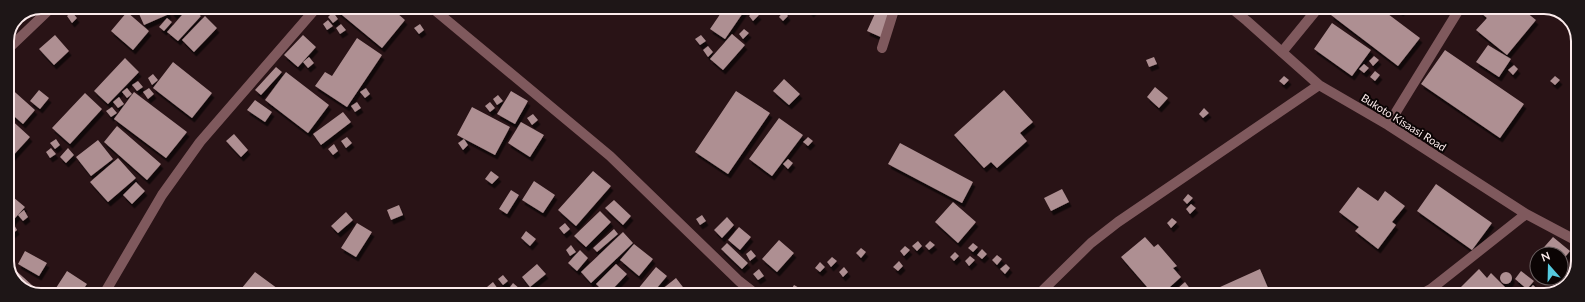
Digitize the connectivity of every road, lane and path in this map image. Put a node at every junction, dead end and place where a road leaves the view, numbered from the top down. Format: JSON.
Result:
{"nodes":[{"id":1,"x":45,"y":14,"type":"edge"},
{"id":2,"x":311,"y":14,"type":"edge"},
{"id":3,"x":439,"y":14,"type":"edge"},
{"id":4,"x":893,"y":14,"type":"edge"},
{"id":5,"x":1237,"y":14,"type":"edge"},
{"id":6,"x":1313,"y":14,"type":"edge"},
{"id":7,"x":1456,"y":14,"type":"edge"},
{"id":8,"x":14,"y":43,"type":"edge"},
{"id":9,"x":882,"y":48,"type":"dead end"},
{"id":10,"x":1282,"y":52,"type":"junction"},
{"id":11,"x":1319,"y":85,"type":"junction"},
{"id":12,"x":1388,"y":125,"type":"junction"},
{"id":13,"x":1526,"y":214,"type":"junction"},
{"id":14,"x":1571,"y":238,"type":"edge"},
{"id":15,"x":108,"y":288,"type":"edge"},
{"id":16,"x":748,"y":288,"type":"edge"},
{"id":17,"x":1045,"y":288,"type":"edge"},
{"id":18,"x":1432,"y":288,"type":"edge"}],
"edges":[{"from":1,"to":8,"type":"street"},
{"from":2,"to":15,"type":"street"},
{"from":3,"to":16,"type":"street"},
{"from":4,"to":9,"type":"street"},
{"from":5,"to":10,"type":"street","name":"Bukoto Kisaasi Road"},
{"from":6,"to":10,"type":"street"},
{"from":7,"to":12,"type":"street"},
{"from":10,"to":11,"type":"street","name":"Bukoto Kisaasi Road"},
{"from":11,"to":12,"type":"street","name":"Bukoto Kisaasi Road"},
{"from":11,"to":17,"type":"street"},
{"from":12,"to":13,"type":"street","name":"Bukoto Kisaasi Road"},
{"from":13,"to":14,"type":"street","name":"Bukoto Kisaasi Road"},
{"from":13,"to":18,"type":"street"}]}
